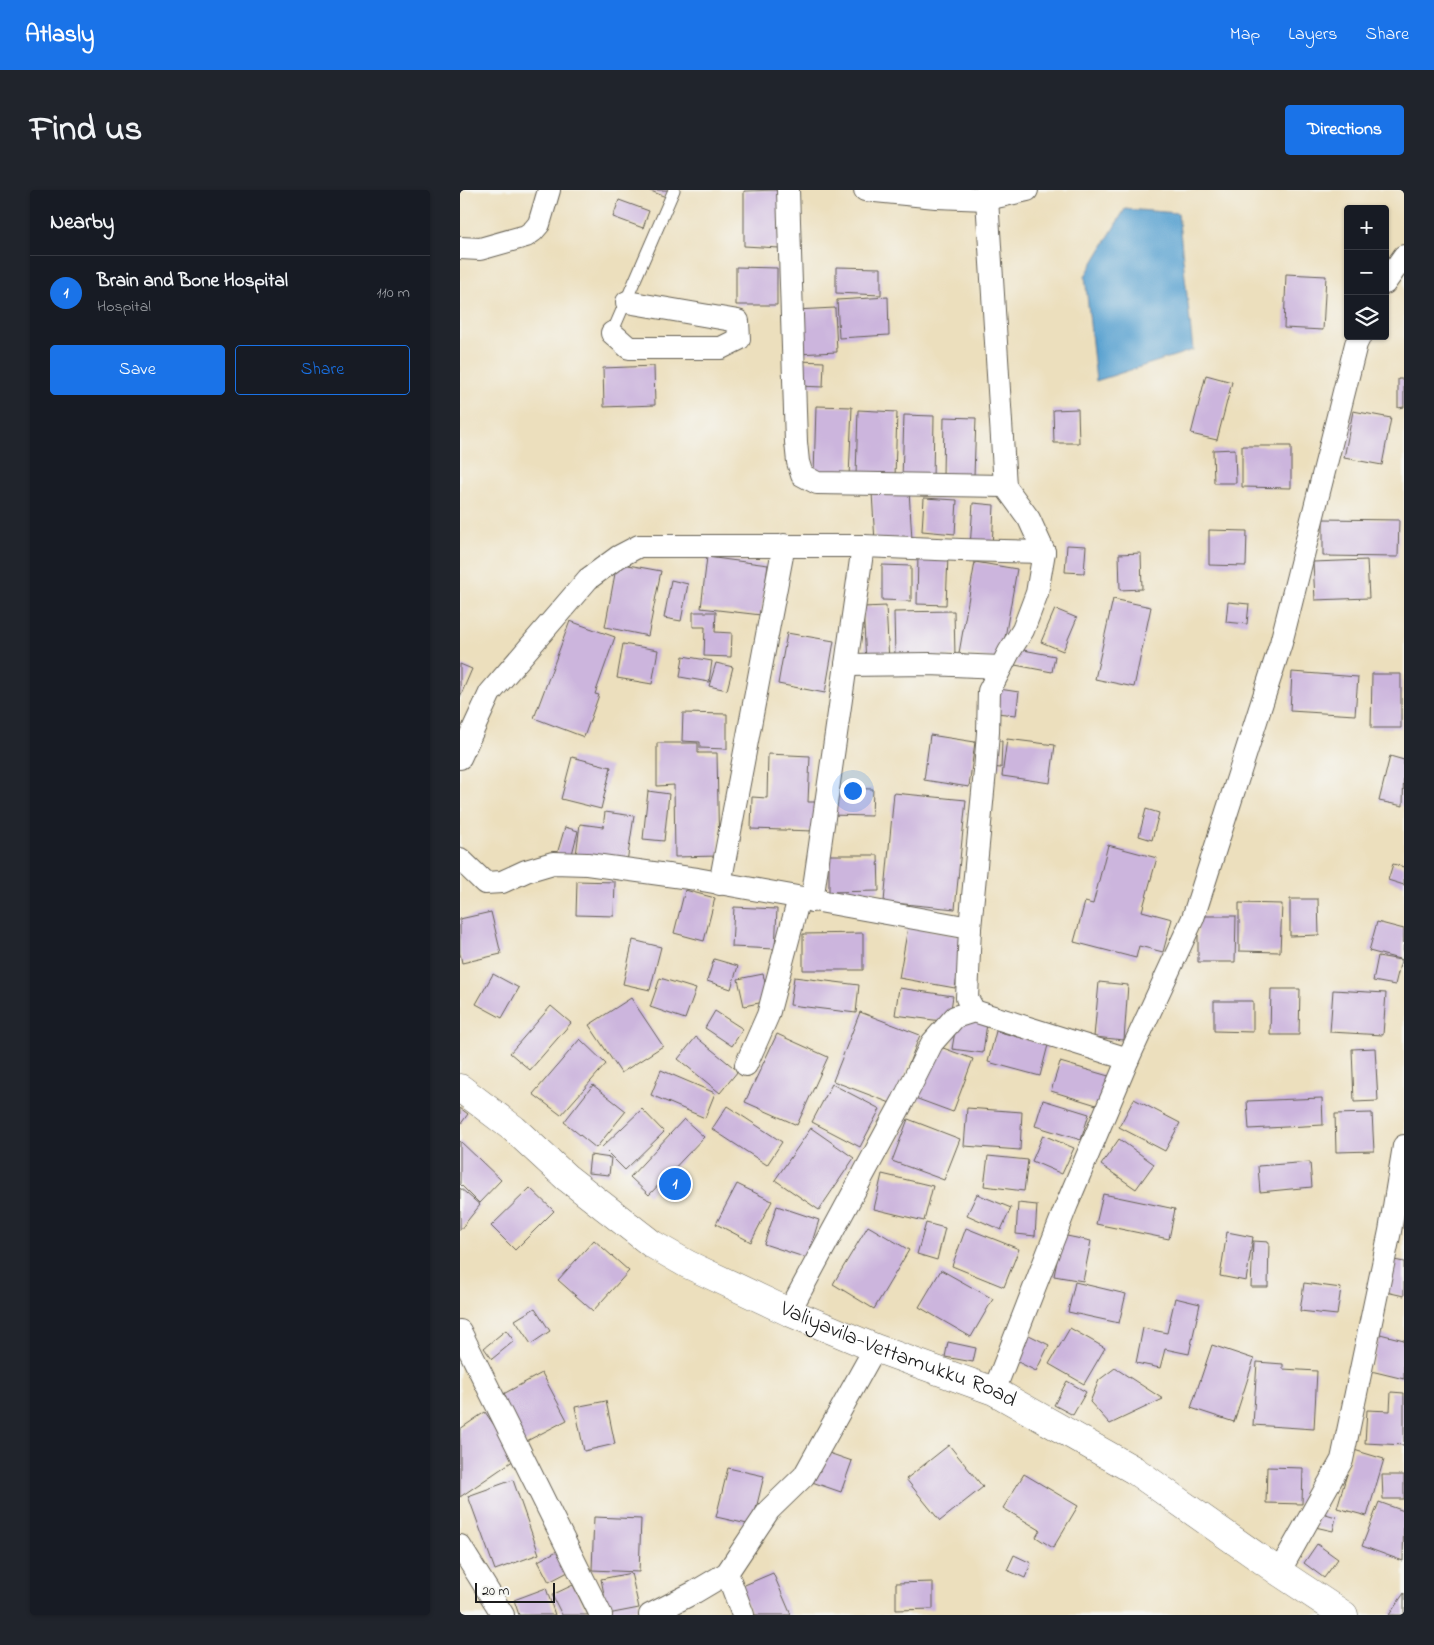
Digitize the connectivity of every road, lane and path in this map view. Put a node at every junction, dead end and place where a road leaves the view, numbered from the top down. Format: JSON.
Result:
{"nodes":[{"id":1,"x":549,"y":190,"type":"edge"},
{"id":2,"x":674,"y":190,"type":"edge"},
{"id":3,"x":788,"y":190,"type":"edge"},
{"id":4,"x":865,"y":190,"type":"edge"},
{"id":5,"x":1027,"y":190,"type":"edge"},
{"id":6,"x":936,"y":194,"type":"edge"},
{"id":7,"x":987,"y":199,"type":"junction"},
{"id":8,"x":460,"y":248,"type":"edge"},
{"id":9,"x":1404,"y":256,"type":"edge"},
{"id":10,"x":1389,"y":277,"type":"edge"},
{"id":11,"x":627,"y":302,"type":"junction"},
{"id":12,"x":612,"y":333,"type":"joint"},
{"id":13,"x":1358,"y":340,"type":"edge"},
{"id":14,"x":1005,"y":486,"type":"junction"},
{"id":15,"x":784,"y":545,"type":"junction"},
{"id":16,"x":864,"y":546,"type":"junction"},
{"id":17,"x":1044,"y":552,"type":"junction"},
{"id":18,"x":846,"y":665,"type":"junction"},
{"id":19,"x":1001,"y":667,"type":"junction"},
{"id":20,"x":460,"y":758,"type":"edge"},
{"id":21,"x":460,"y":859,"type":"edge"},
{"id":22,"x":720,"y":884,"type":"junction"},
{"id":23,"x":806,"y":899,"type":"junction"},
{"id":24,"x":970,"y":928,"type":"junction"},
{"id":25,"x":974,"y":1011,"type":"junction"},
{"id":26,"x":1128,"y":1059,"type":"junction"},
{"id":27,"x":746,"y":1065,"type":"dead end"},
{"id":28,"x":460,"y":1088,"type":"edge"},
{"id":29,"x":1404,"y":1146,"type":"edge"},
{"id":30,"x":789,"y":1312,"type":"junction"},
{"id":31,"x":460,"y":1331,"type":"edge"},
{"id":32,"x":875,"y":1348,"type":"junction"},
{"id":33,"x":994,"y":1391,"type":"junction"},
{"id":34,"x":460,"y":1546,"type":"edge"},
{"id":35,"x":1279,"y":1572,"type":"junction"},
{"id":36,"x":727,"y":1573,"type":"junction"},
{"id":37,"x":1326,"y":1610,"type":"edge"},
{"id":38,"x":503,"y":1615,"type":"edge"},
{"id":39,"x":601,"y":1615,"type":"edge"},
{"id":40,"x":650,"y":1615,"type":"edge"},
{"id":41,"x":743,"y":1615,"type":"edge"}],
"edges":[{"from":1,"to":8,"type":"street"},
{"from":2,"to":11,"type":"lane"},
{"from":3,"to":14,"type":"street"},
{"from":4,"to":6,"type":"street"},
{"from":5,"to":7,"type":"street"},
{"from":6,"to":7,"type":"street"},
{"from":7,"to":14,"type":"street"},
{"from":9,"to":10,"type":"street"},
{"from":11,"to":12,"type":"lane"},
{"from":11,"to":12,"type":"street"},
{"from":13,"to":26,"type":"street"},
{"from":14,"to":17,"type":"street"},
{"from":15,"to":16,"type":"street"},
{"from":15,"to":20,"type":"street"},
{"from":15,"to":22,"type":"street"},
{"from":16,"to":17,"type":"street"},
{"from":16,"to":18,"type":"street"},
{"from":17,"to":19,"type":"street"},
{"from":18,"to":19,"type":"street"},
{"from":18,"to":23,"type":"street"},
{"from":19,"to":24,"type":"street"},
{"from":21,"to":22,"type":"street"},
{"from":22,"to":23,"type":"street"},
{"from":23,"to":24,"type":"street"},
{"from":23,"to":27,"type":"street"},
{"from":24,"to":25,"type":"street"},
{"from":25,"to":26,"type":"street"},
{"from":25,"to":30,"type":"street"},
{"from":26,"to":33,"type":"street"},
{"from":28,"to":30,"type":"street","name":"Valiyavila-Vettamukku Road"},
{"from":29,"to":35,"type":"street"},
{"from":30,"to":32,"type":"street","name":"Valiyavila-Vettamukku Road"},
{"from":31,"to":39,"type":"street"},
{"from":32,"to":33,"type":"street","name":"Valiyavila-Vettamukku Road"},
{"from":32,"to":36,"type":"street"},
{"from":33,"to":35,"type":"street","name":"Valiyavila-Vettamukku Road"},
{"from":34,"to":38,"type":"street"},
{"from":35,"to":37,"type":"street","name":"Valiyavila-Vettamukku Road"},
{"from":36,"to":40,"type":"street"},
{"from":36,"to":41,"type":"street"}]}
